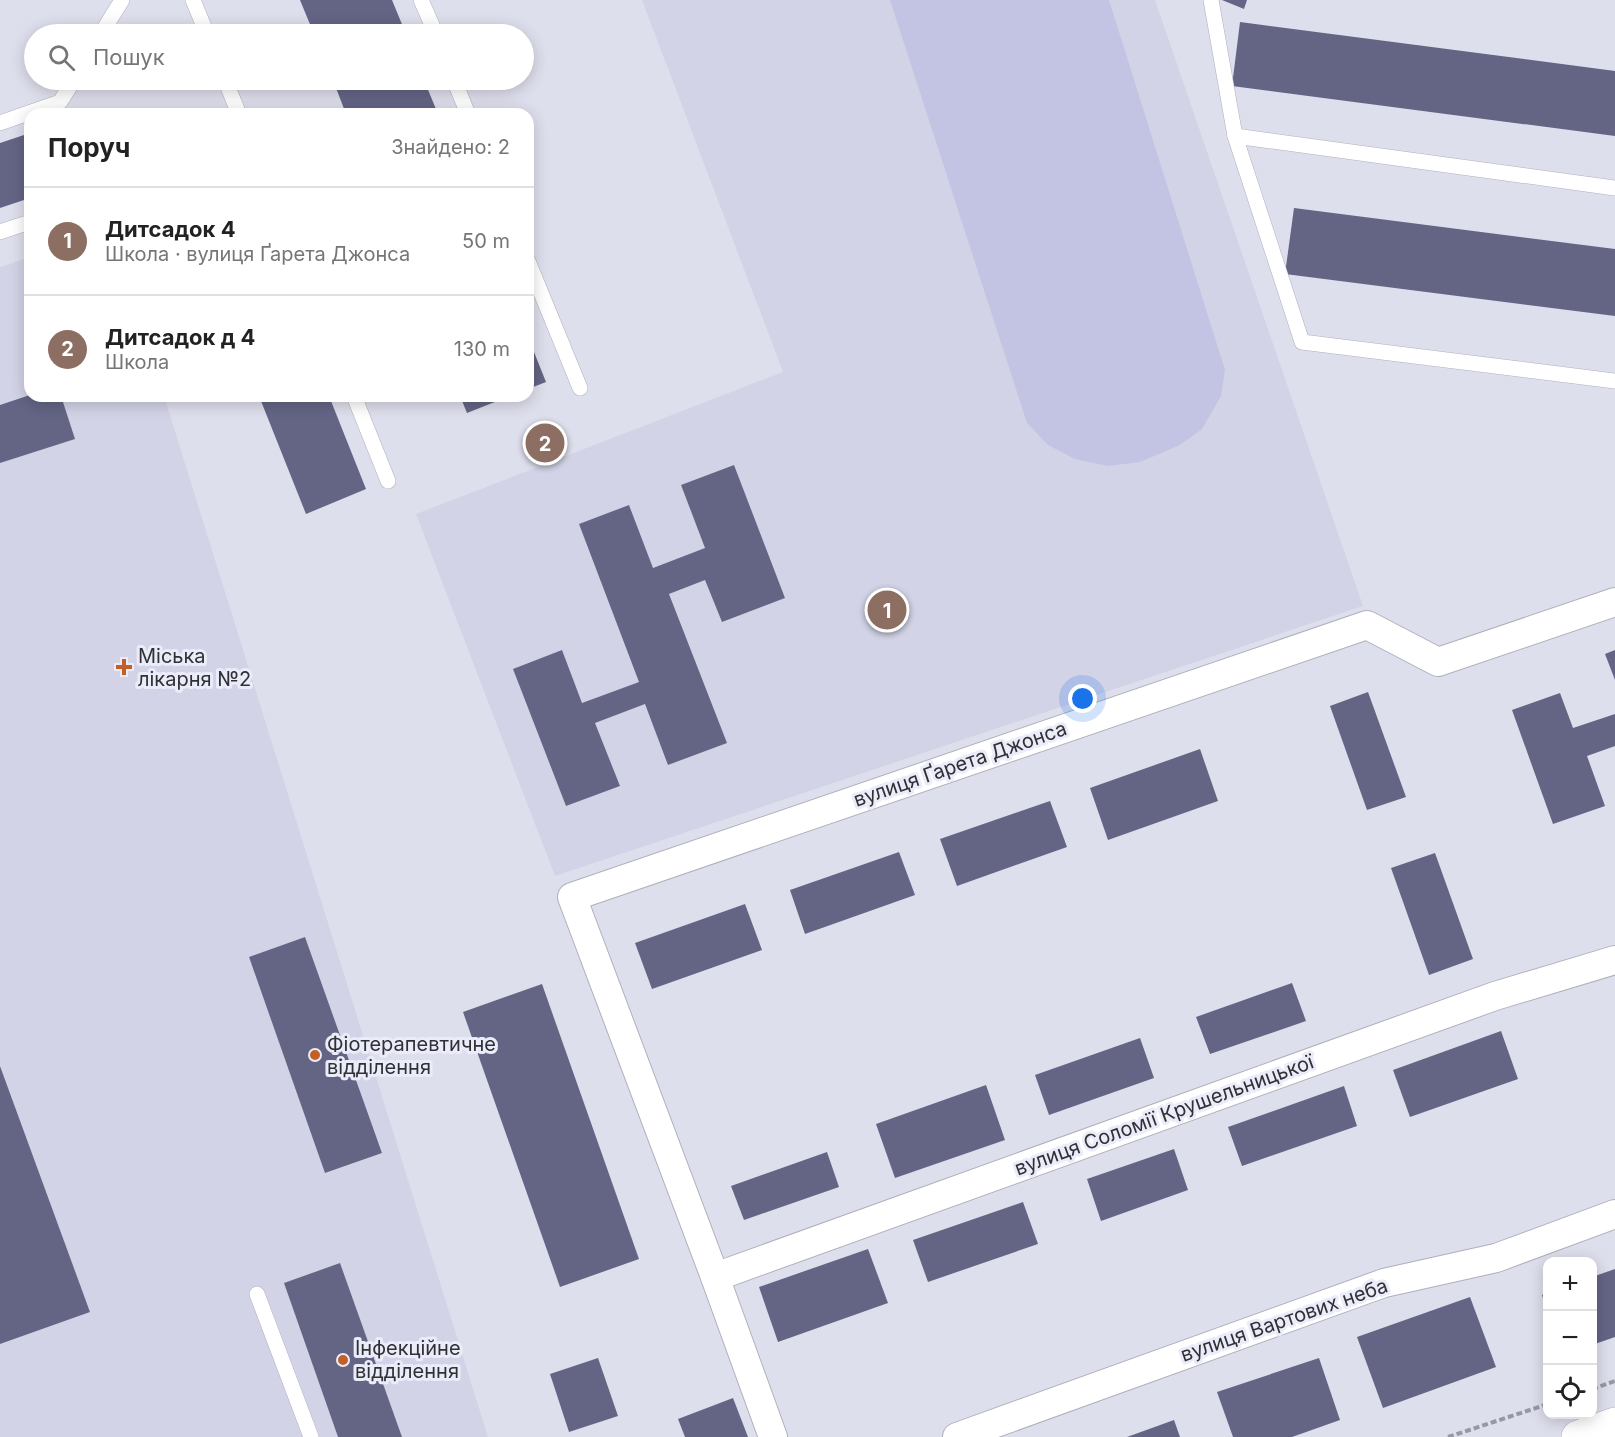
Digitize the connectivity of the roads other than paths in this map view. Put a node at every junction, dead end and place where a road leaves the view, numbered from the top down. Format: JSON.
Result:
{"nodes":[{"id":1,"x":122,"y":0,"type":"edge"},
{"id":2,"x":193,"y":0,"type":"edge"},
{"id":3,"x":422,"y":0,"type":"edge"},
{"id":4,"x":1211,"y":0,"type":"edge"},
{"id":5,"x":107,"y":24,"type":"edge"},
{"id":6,"x":203,"y":24,"type":"edge"},
{"id":7,"x":431,"y":24,"type":"edge"},
{"id":8,"x":70,"y":90,"type":"edge"},
{"id":9,"x":229,"y":90,"type":"edge"},
{"id":10,"x":458,"y":90,"type":"edge"},
{"id":11,"x":63,"y":108,"type":"edge"},
{"id":12,"x":237,"y":108,"type":"edge"},
{"id":13,"x":466,"y":108,"type":"edge"},
{"id":14,"x":24,"y":117,"type":"edge"},
{"id":15,"x":0,"y":123,"type":"edge"},
{"id":16,"x":1235,"y":136,"type":"junction"},
{"id":17,"x":1615,"y":188,"type":"edge"},
{"id":18,"x":24,"y":224,"type":"edge"},
{"id":19,"x":0,"y":232,"type":"edge"},
{"id":20,"x":534,"y":276,"type":"edge"},
{"id":21,"x":1615,"y":381,"type":"edge"},
{"id":22,"x":580,"y":388,"type":"dead end"},
{"id":23,"x":356,"y":402,"type":"edge"},
{"id":24,"x":388,"y":481,"type":"dead end"},
{"id":25,"x":1615,"y":602,"type":"edge"},
{"id":26,"x":1615,"y":960,"type":"edge"},
{"id":27,"x":1615,"y":1214,"type":"edge"},
{"id":28,"x":715,"y":1277,"type":"junction"},
{"id":29,"x":257,"y":1294,"type":"dead end"},
{"id":30,"x":1615,"y":1424,"type":"edge"},
{"id":31,"x":311,"y":1437,"type":"edge"},
{"id":32,"x":773,"y":1437,"type":"edge"},
{"id":33,"x":957,"y":1437,"type":"edge"},
{"id":34,"x":1578,"y":1437,"type":"edge"}],
"edges":[{"from":1,"to":5,"type":"lane"},
{"from":2,"to":6,"type":"lane"},
{"from":3,"to":7,"type":"lane"},
{"from":4,"to":16,"type":"lane"},
{"from":8,"to":11,"type":"lane"},
{"from":9,"to":12,"type":"lane"},
{"from":10,"to":13,"type":"lane"},
{"from":14,"to":15,"type":"lane"},
{"from":16,"to":17,"type":"lane"},
{"from":16,"to":21,"type":"lane"},
{"from":18,"to":19,"type":"lane"},
{"from":20,"to":22,"type":"lane"},
{"from":23,"to":24,"type":"lane"},
{"from":25,"to":28,"type":"street","name":"вулиця Ґарета Джонса"},
{"from":26,"to":28,"type":"street","name":"вулиця Соломії Крушельницької"},
{"from":27,"to":33,"type":"street","name":"вулиця Вартових неба"},
{"from":28,"to":32,"type":"street"},
{"from":29,"to":31,"type":"lane"},
{"from":30,"to":34,"type":"street"}]}
